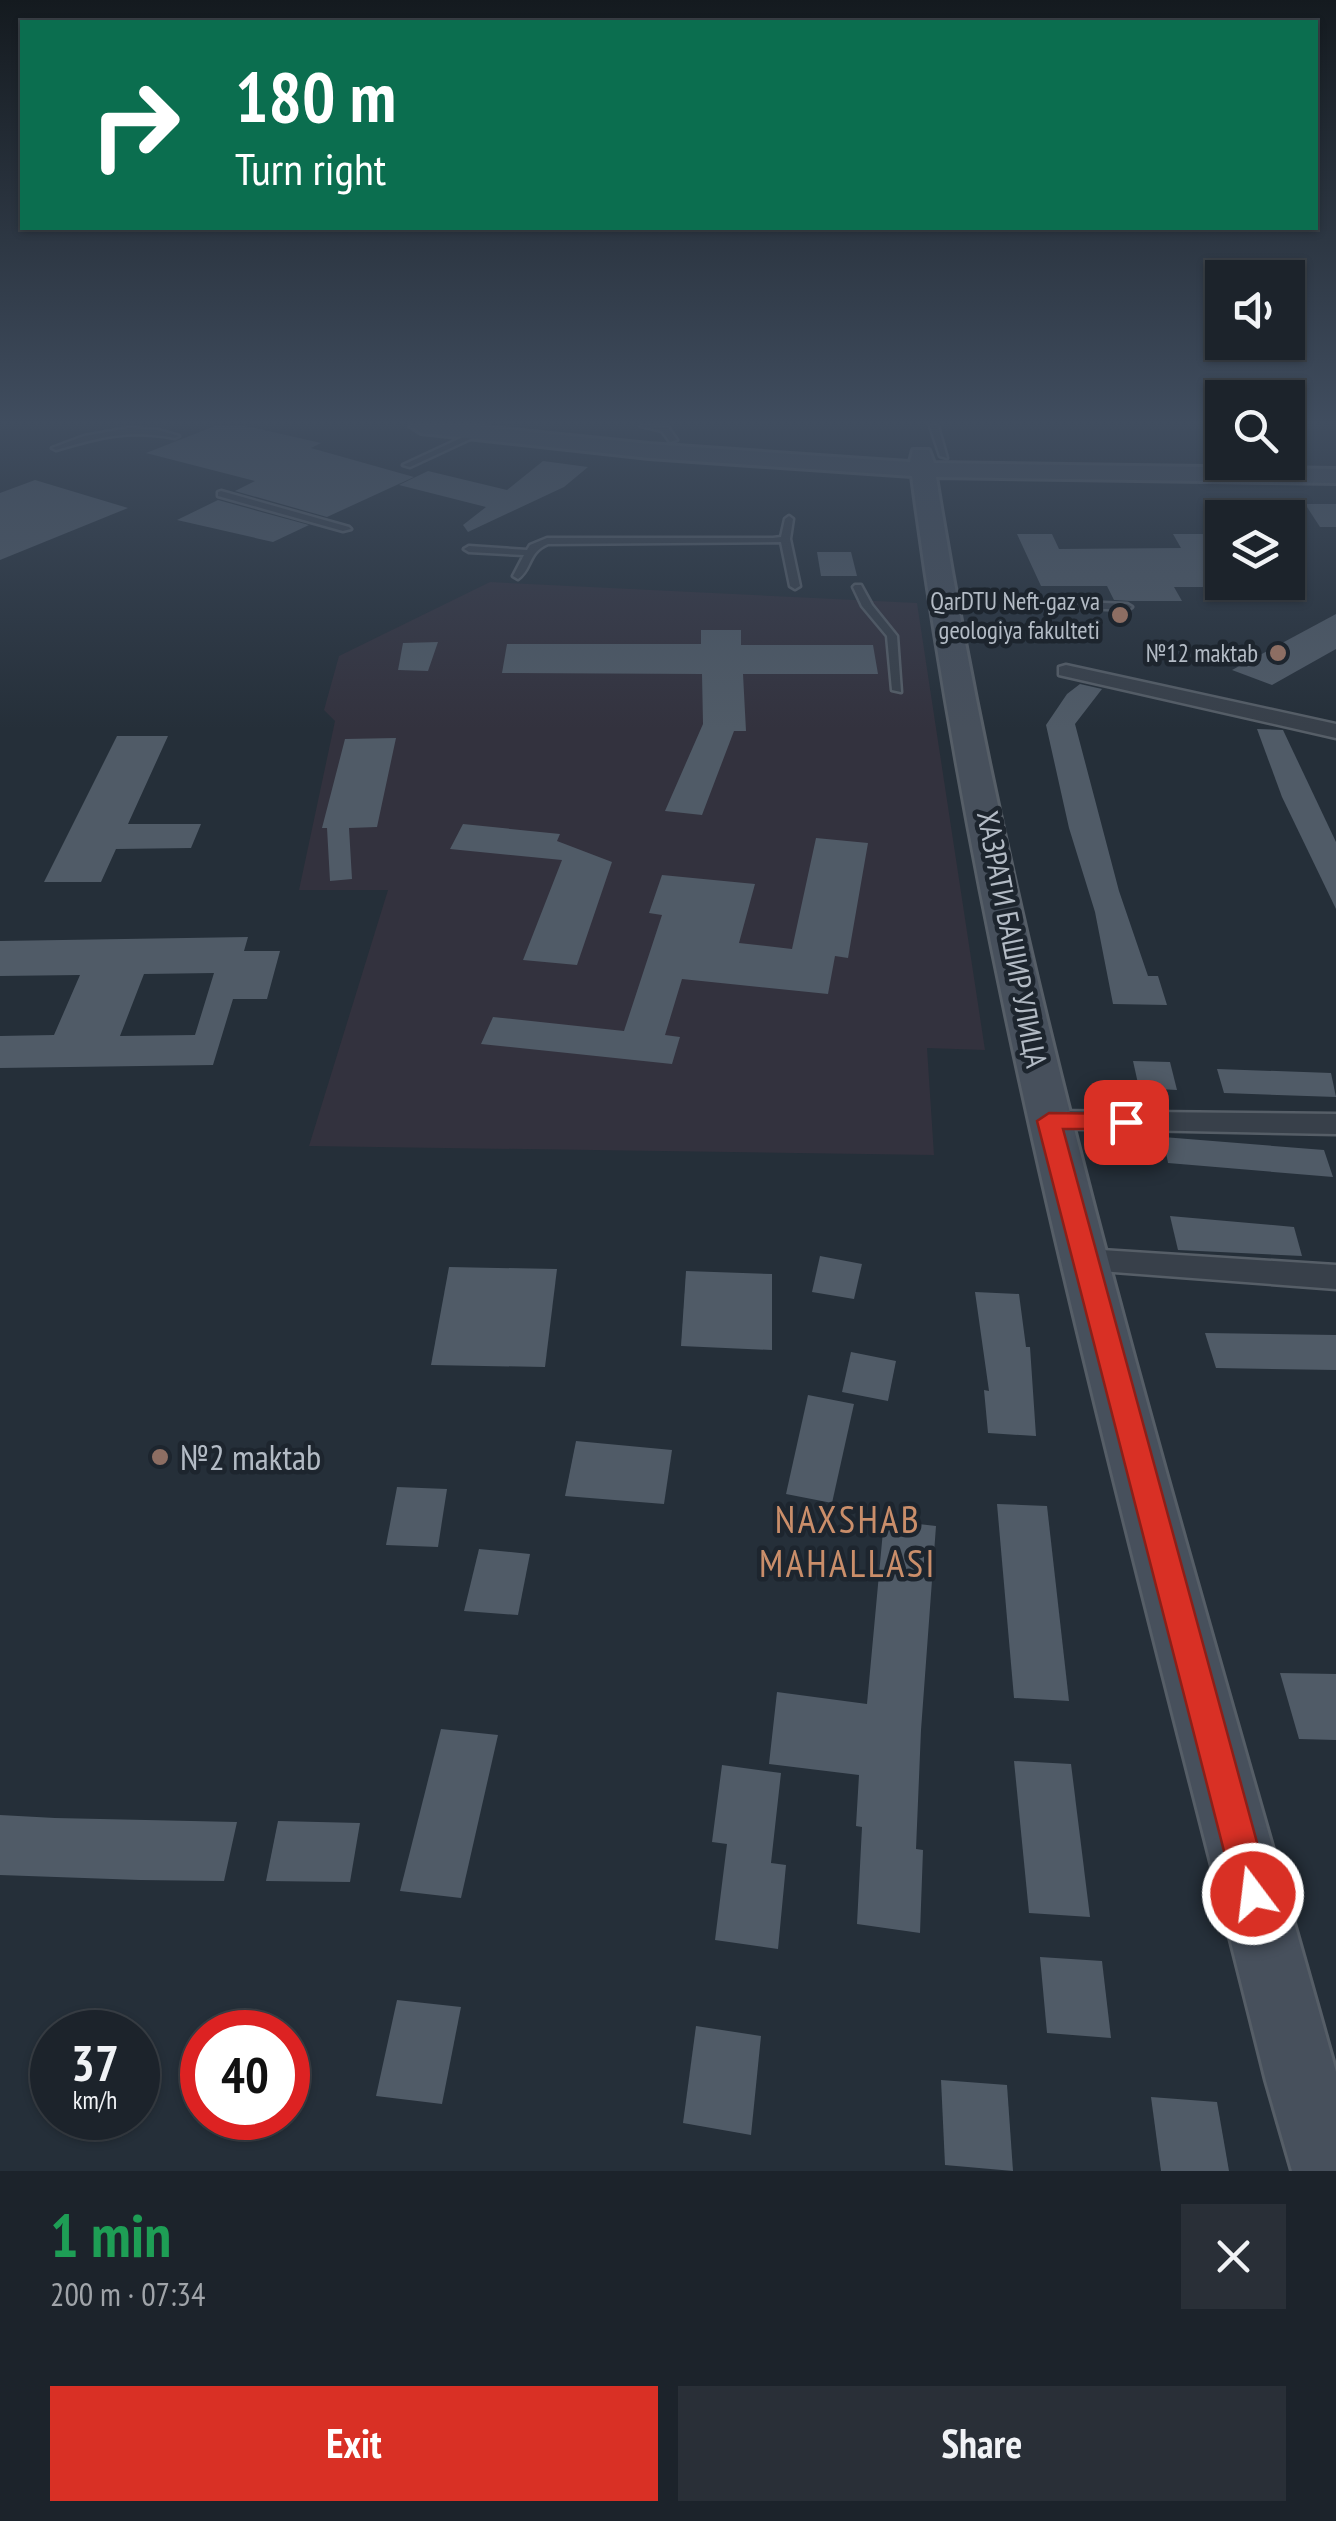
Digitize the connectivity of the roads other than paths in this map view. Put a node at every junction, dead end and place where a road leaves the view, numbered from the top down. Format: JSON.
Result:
{"nodes":[{"id":1,"x":340,"y":527,"type":"edge"},
{"id":2,"x":787,"y":527,"type":"edge"},
{"id":3,"x":936,"y":527,"type":"edge"},
{"id":4,"x":346,"y":529,"type":"dead end"},
{"id":5,"x":785,"y":540,"type":"junction"},
{"id":6,"x":469,"y":549,"type":"dead end"},
{"id":7,"x":530,"y":554,"type":"junction"},
{"id":8,"x":518,"y":576,"type":"dead end"},
{"id":9,"x":795,"y":586,"type":"dead end"},
{"id":10,"x":858,"y":587,"type":"dead end"},
{"id":11,"x":942,"y":599,"type":"junction"},
{"id":12,"x":1127,"y":607,"type":"dead end"},
{"id":13,"x":1066,"y":671,"type":"dead end"},
{"id":14,"x":897,"y":690,"type":"dead end"},
{"id":15,"x":1336,"y":731,"type":"edge"},
{"id":16,"x":1049,"y":1121,"type":"junction"},
{"id":17,"x":1336,"y":1124,"type":"edge"},
{"id":18,"x":1086,"y":1260,"type":"junction"},
{"id":19,"x":1336,"y":1276,"type":"edge"},
{"id":20,"x":1330,"y":2171,"type":"edge"}],
"edges":[{"from":1,"to":4,"type":"lane"},
{"from":2,"to":5,"type":"lane"},
{"from":3,"to":11,"type":"main road","name":"ХАЗРАТИ БАШИР УЛИЦА"},
{"from":5,"to":7,"type":"lane"},
{"from":5,"to":9,"type":"lane"},
{"from":6,"to":7,"type":"lane"},
{"from":7,"to":8,"type":"lane"},
{"from":10,"to":14,"type":"lane"},
{"from":11,"to":12,"type":"lane"},
{"from":11,"to":16,"type":"main road","name":"ХАЗРАТИ БАШИР УЛИЦА"},
{"from":13,"to":15,"type":"street"},
{"from":16,"to":17,"type":"street"},
{"from":16,"to":18,"type":"main road","name":"ХАЗРАТИ БАШИР УЛИЦА"},
{"from":18,"to":19,"type":"street"},
{"from":18,"to":20,"type":"main road","name":"ХАЗРАТИ БАШИР УЛИЦА"}]}
